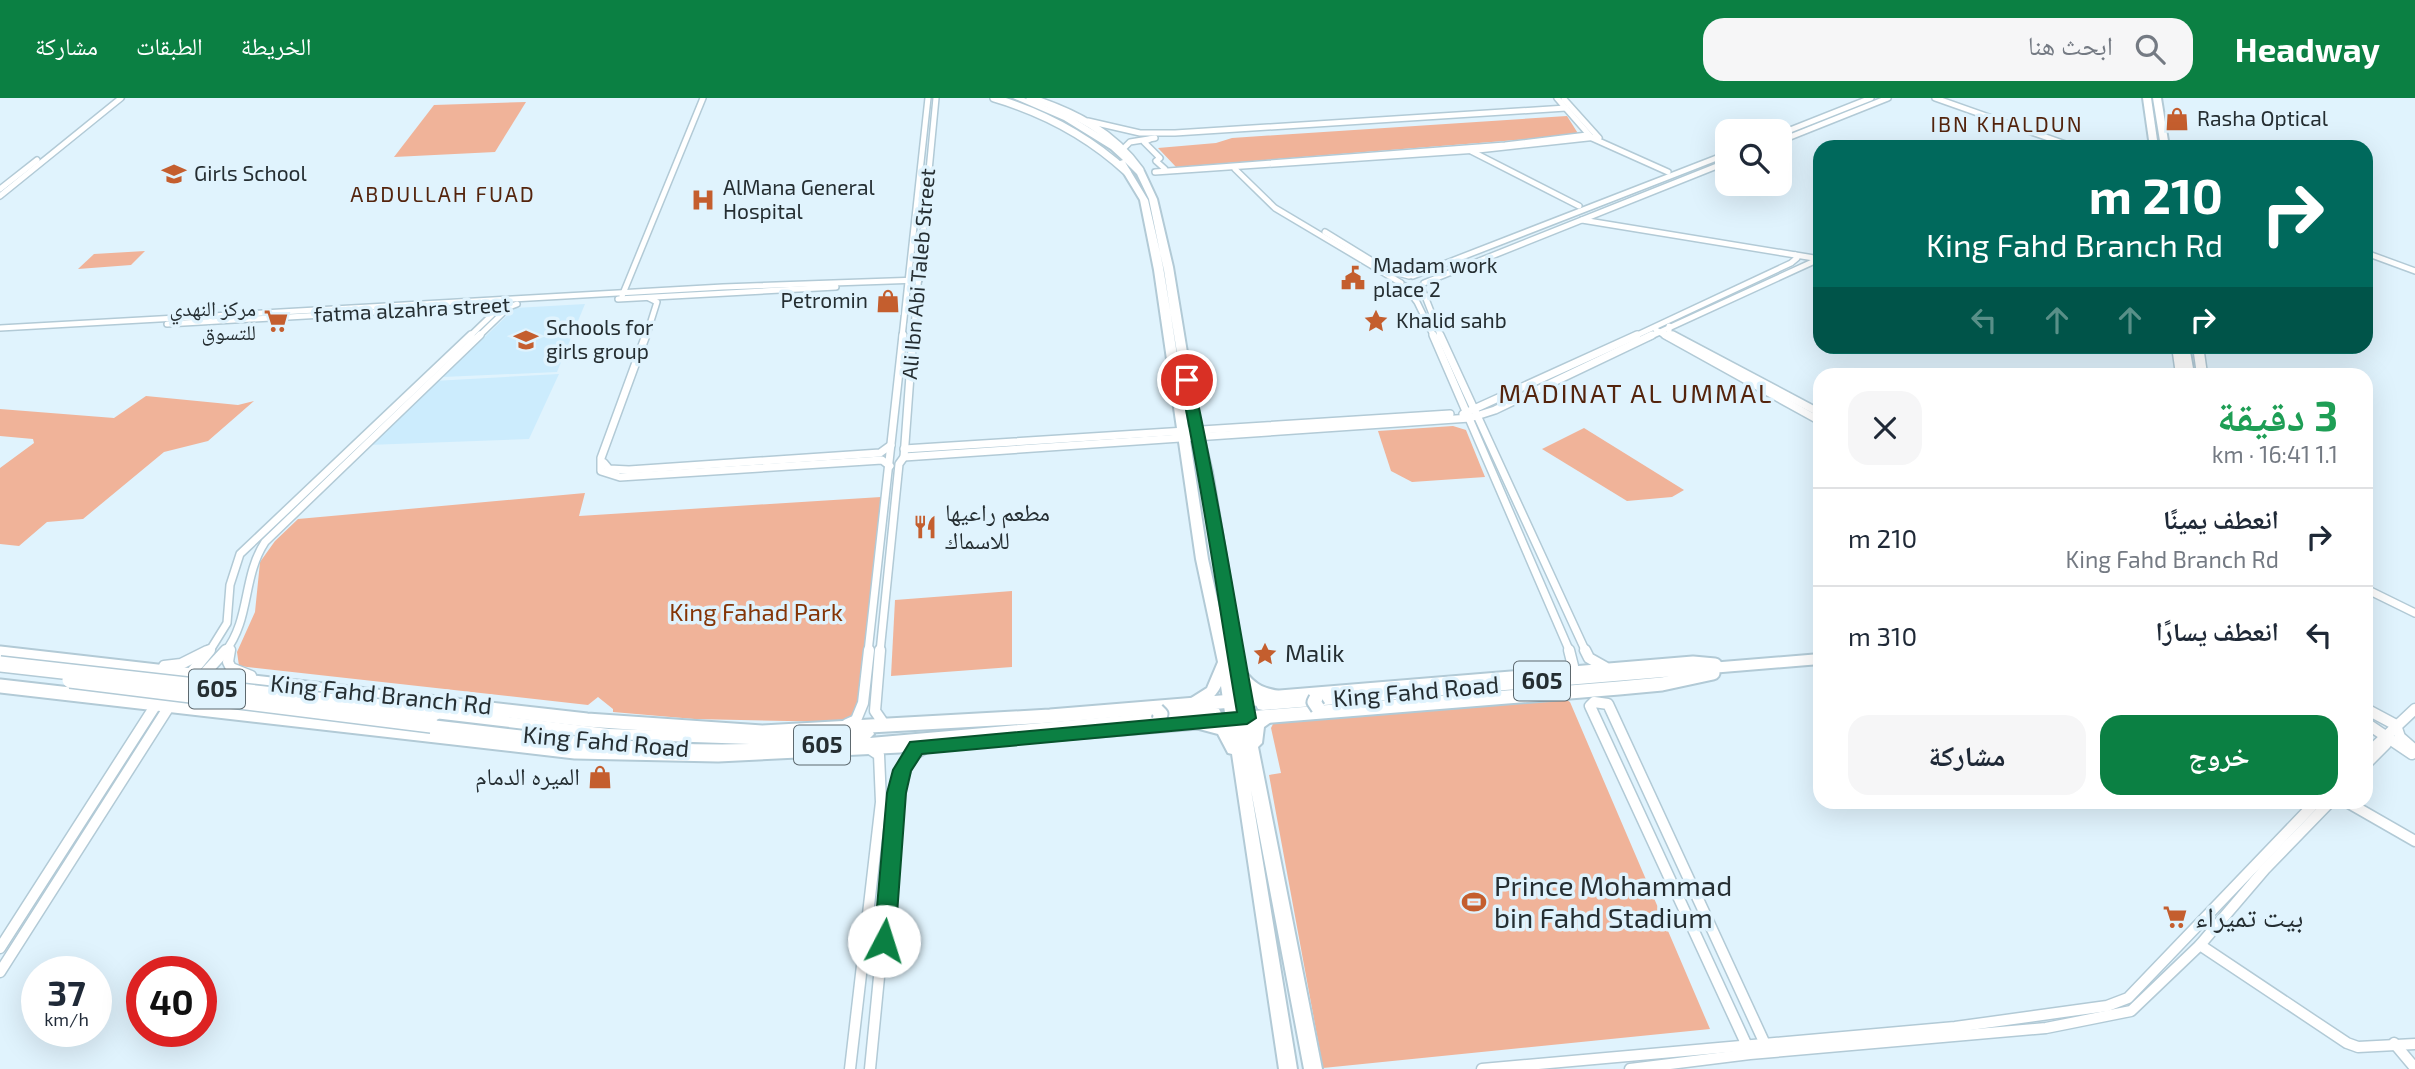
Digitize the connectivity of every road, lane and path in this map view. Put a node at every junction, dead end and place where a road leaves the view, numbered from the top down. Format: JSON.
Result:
{"nodes":[{"id":1,"x":112,"y":98,"type":"edge"},
{"id":2,"x":121,"y":98,"type":"edge"},
{"id":3,"x":703,"y":98,"type":"edge"},
{"id":4,"x":928,"y":98,"type":"edge"},
{"id":5,"x":936,"y":98,"type":"edge"},
{"id":6,"x":994,"y":98,"type":"edge"},
{"id":7,"x":1006,"y":98,"type":"edge"},
{"id":8,"x":1017,"y":98,"type":"edge"},
{"id":9,"x":1030,"y":98,"type":"edge"},
{"id":10,"x":1557,"y":98,"type":"edge"},
{"id":11,"x":1563,"y":98,"type":"edge"},
{"id":12,"x":1864,"y":98,"type":"edge"},
{"id":13,"x":1871,"y":98,"type":"edge"},
{"id":14,"x":1888,"y":98,"type":"edge"},
{"id":15,"x":1897,"y":98,"type":"edge"},
{"id":16,"x":1927,"y":98,"type":"edge"},
{"id":17,"x":1935,"y":98,"type":"edge"},
{"id":18,"x":2147,"y":98,"type":"edge"},
{"id":19,"x":2157,"y":98,"type":"edge"},
{"id":20,"x":1877,"y":102,"type":"junction"},
{"id":21,"x":1857,"y":107,"type":"junction"},
{"id":22,"x":1843,"y":109,"type":"junction"},
{"id":23,"x":1567,"y":110,"type":"junction"},
{"id":24,"x":1816,"y":112,"type":"dead end"},
{"id":25,"x":1855,"y":117,"type":"dead end"},
{"id":26,"x":1080,"y":118,"type":"junction"},
{"id":27,"x":1792,"y":126,"type":"edge"},
{"id":28,"x":1592,"y":137,"type":"junction"},
{"id":29,"x":1155,"y":138,"type":"junction"},
{"id":30,"x":1792,"y":139,"type":"edge"},
{"id":31,"x":2044,"y":140,"type":"edge"},
{"id":32,"x":2054,"y":140,"type":"edge"},
{"id":33,"x":2153,"y":140,"type":"edge"},
{"id":34,"x":2164,"y":140,"type":"edge"},
{"id":35,"x":1124,"y":148,"type":"junction"},
{"id":36,"x":1472,"y":149,"type":"junction"},
{"id":37,"x":1715,"y":160,"type":"edge"},
{"id":38,"x":1715,"y":164,"type":"edge"},
{"id":39,"x":1680,"y":166,"type":"dead end"},
{"id":40,"x":1256,"y":167,"type":"junction"},
{"id":41,"x":1703,"y":167,"type":"junction"},
{"id":42,"x":1165,"y":169,"type":"junction"},
{"id":43,"x":1233,"y":169,"type":"junction"},
{"id":44,"x":1670,"y":171,"type":"dead end"},
{"id":45,"x":1159,"y":174,"type":"junction"},
{"id":46,"x":1140,"y":178,"type":"junction"},
{"id":47,"x":1697,"y":181,"type":"dead end"},
{"id":48,"x":0,"y":189,"type":"edge"},
{"id":49,"x":0,"y":196,"type":"edge"},
{"id":50,"x":1584,"y":206,"type":"junction"},
{"id":51,"x":1568,"y":210,"type":"dead end"},
{"id":52,"x":1594,"y":213,"type":"junction"},
{"id":53,"x":1579,"y":219,"type":"junction"},
{"id":54,"x":1600,"y":220,"type":"junction"},
{"id":55,"x":2373,"y":256,"type":"edge"},
{"id":56,"x":1813,"y":257,"type":"edge"},
{"id":57,"x":1794,"y":258,"type":"junction"},
{"id":58,"x":1813,"y":258,"type":"edge"},
{"id":59,"x":1455,"y":260,"type":"junction"},
{"id":60,"x":1813,"y":261,"type":"edge"},
{"id":61,"x":1804,"y":264,"type":"junction"},
{"id":62,"x":1455,"y":270,"type":"junction"},
{"id":63,"x":2415,"y":271,"type":"edge"},
{"id":64,"x":1411,"y":276,"type":"junction"},
{"id":65,"x":850,"y":281,"type":"junction"},
{"id":66,"x":909,"y":282,"type":"junction"},
{"id":67,"x":919,"y":282,"type":"junction"},
{"id":68,"x":1403,"y":284,"type":"junction"},
{"id":69,"x":1422,"y":284,"type":"junction"},
{"id":70,"x":842,"y":286,"type":"junction"},
{"id":71,"x":624,"y":293,"type":"junction"},
{"id":72,"x":664,"y":297,"type":"junction"},
{"id":73,"x":649,"y":298,"type":"junction"},
{"id":74,"x":605,"y":299,"type":"junction"},
{"id":75,"x":517,"y":304,"type":"junction"},
{"id":76,"x":490,"y":306,"type":"junction"},
{"id":77,"x":146,"y":320,"type":"junction"},
{"id":78,"x":1665,"y":325,"type":"junction"},
{"id":79,"x":103,"y":327,"type":"junction"},
{"id":80,"x":0,"y":330,"type":"edge"},
{"id":81,"x":1657,"y":332,"type":"junction"},
{"id":82,"x":1673,"y":338,"type":"junction"},
{"id":83,"x":1736,"y":375,"type":"junction"},
{"id":84,"x":1767,"y":385,"type":"junction"},
{"id":85,"x":1813,"y":409,"type":"edge"},
{"id":86,"x":1474,"y":414,"type":"junction"},
{"id":87,"x":1813,"y":417,"type":"edge"},
{"id":88,"x":1192,"y":434,"type":"junction"},
{"id":89,"x":891,"y":445,"type":"junction"},
{"id":90,"x":904,"y":453,"type":"junction"},
{"id":91,"x":890,"y":467,"type":"junction"},
{"id":92,"x":2373,"y":592,"type":"edge"},
{"id":93,"x":2415,"y":613,"type":"edge"},
{"id":94,"x":223,"y":633,"type":"junction"},
{"id":95,"x":238,"y":634,"type":"junction"},
{"id":96,"x":1586,"y":651,"type":"junction"},
{"id":97,"x":1570,"y":652,"type":"junction"},
{"id":98,"x":0,"y":653,"type":"edge"},
{"id":99,"x":1813,"y":660,"type":"edge"},
{"id":100,"x":1230,"y":661,"type":"junction"},
{"id":101,"x":0,"y":664,"type":"edge"},
{"id":102,"x":1813,"y":664,"type":"edge"},
{"id":103,"x":139,"y":667,"type":"junction"},
{"id":104,"x":1610,"y":669,"type":"junction"},
{"id":105,"x":1719,"y":669,"type":"junction"},
{"id":106,"x":0,"y":672,"type":"edge"},
{"id":107,"x":1564,"y":673,"type":"junction"},
{"id":108,"x":197,"y":674,"type":"junction"},
{"id":109,"x":274,"y":683,"type":"junction"},
{"id":110,"x":0,"y":686,"type":"edge"},
{"id":111,"x":1619,"y":688,"type":"junction"},
{"id":112,"x":1569,"y":692,"type":"junction"},
{"id":113,"x":1329,"y":694,"type":"junction"},
{"id":114,"x":1288,"y":697,"type":"junction"},
{"id":115,"x":1230,"y":701,"type":"junction"},
{"id":116,"x":1244,"y":701,"type":"junction"},
{"id":117,"x":157,"y":703,"type":"junction"},
{"id":118,"x":1193,"y":704,"type":"junction"},
{"id":119,"x":1608,"y":704,"type":"junction"},
{"id":120,"x":170,"y":705,"type":"junction"},
{"id":121,"x":875,"y":706,"type":"junction"},
{"id":122,"x":1590,"y":706,"type":"junction"},
{"id":123,"x":862,"y":707,"type":"junction"},
{"id":124,"x":1264,"y":707,"type":"tunnel mouth"},
{"id":125,"x":1143,"y":708,"type":"junction"},
{"id":126,"x":2415,"y":709,"type":"edge"},
{"id":127,"x":1333,"y":711,"type":"junction"},
{"id":128,"x":2373,"y":713,"type":"edge"},
{"id":129,"x":1280,"y":716,"type":"junction"},
{"id":130,"x":1247,"y":718,"type":"junction"},
{"id":131,"x":432,"y":719,"type":"junction"},
{"id":132,"x":1233,"y":719,"type":"junction"},
{"id":133,"x":1193,"y":722,"type":"junction"},
{"id":134,"x":2396,"y":725,"type":"junction"},
{"id":135,"x":901,"y":726,"type":"junction"},
{"id":136,"x":1144,"y":727,"type":"junction"},
{"id":137,"x":2373,"y":728,"type":"edge"},
{"id":138,"x":821,"y":731,"type":"junction"},
{"id":139,"x":762,"y":732,"type":"junction"},
{"id":140,"x":610,"y":734,"type":"junction"},
{"id":141,"x":2384,"y":737,"type":"junction"},
{"id":142,"x":568,"y":740,"type":"junction"},
{"id":143,"x":932,"y":744,"type":"junction"},
{"id":144,"x":799,"y":746,"type":"junction"},
{"id":145,"x":2373,"y":748,"type":"edge"},
{"id":146,"x":870,"y":749,"type":"junction"},
{"id":147,"x":2415,"y":753,"type":"edge"},
{"id":148,"x":717,"y":755,"type":"junction"},
{"id":149,"x":1244,"y":757,"type":"junction"},
{"id":150,"x":2373,"y":757,"type":"edge"},
{"id":151,"x":2309,"y":809,"type":"edge"},
{"id":152,"x":2323,"y":809,"type":"edge"},
{"id":153,"x":2359,"y":809,"type":"edge"},
{"id":154,"x":2415,"y":841,"type":"edge"},
{"id":155,"x":2200,"y":945,"type":"junction"},
{"id":156,"x":0,"y":948,"type":"edge"},
{"id":157,"x":0,"y":972,"type":"edge"},
{"id":158,"x":1764,"y":1042,"type":"junction"},
{"id":159,"x":2395,"y":1044,"type":"junction"},
{"id":160,"x":2415,"y":1044,"type":"edge"},
{"id":161,"x":1748,"y":1049,"type":"junction"},
{"id":162,"x":1768,"y":1053,"type":"junction"},
{"id":163,"x":2415,"y":1068,"type":"edge"},
{"id":164,"x":850,"y":1069,"type":"edge"},
{"id":165,"x":870,"y":1069,"type":"edge"},
{"id":166,"x":1287,"y":1069,"type":"edge"},
{"id":167,"x":1314,"y":1069,"type":"edge"},
{"id":168,"x":1482,"y":1069,"type":"edge"},
{"id":169,"x":1630,"y":1069,"type":"edge"}],
"edges":[{"from":1,"to":48,"type":"street"},
{"from":2,"to":49,"type":"street"},
{"from":3,"to":71,"type":"street"},
{"from":4,"to":66,"type":"street"},
{"from":5,"to":67,"type":"street","name":"Ali Ibn Abi Taleb Street"},
{"from":6,"to":46,"type":"main road"},
{"from":7,"to":46,"type":"highway"},
{"from":8,"to":46,"type":"highway"},
{"from":9,"to":26,"type":"main road"},
{"from":10,"to":23,"type":"street"},
{"from":11,"to":28,"type":"street"},
{"from":12,"to":21,"type":"street"},
{"from":13,"to":21,"type":"street"},
{"from":14,"to":20,"type":"street"},
{"from":15,"to":20,"type":"street"},
{"from":16,"to":31,"type":"street"},
{"from":17,"to":32,"type":"street"},
{"from":18,"to":33,"type":"highway"},
{"from":19,"to":34,"type":"highway"},
{"from":20,"to":21,"type":"street"},
{"from":21,"to":22,"type":"street"},
{"from":21,"to":25,"type":"street"},
{"from":21,"to":30,"type":"street"},
{"from":22,"to":24,"type":"street"},
{"from":22,"to":27,"type":"street"},
{"from":23,"to":26,"type":"street"},
{"from":23,"to":28,"type":"street"},
{"from":23,"to":29,"type":"street"},
{"from":26,"to":35,"type":"main road"},
{"from":28,"to":36,"type":"street"},
{"from":28,"to":44,"type":"street"},
{"from":29,"to":35,"type":"street"},
{"from":29,"to":42,"type":"street"},
{"from":35,"to":46,"type":"main road"},
{"from":36,"to":40,"type":"street"},
{"from":36,"to":42,"type":"street"},
{"from":36,"to":50,"type":"street"},
{"from":37,"to":41,"type":"street"},
{"from":38,"to":41,"type":"street"},
{"from":39,"to":41,"type":"street"},
{"from":40,"to":43,"type":"street"},
{"from":40,"to":64,"type":"street"},
{"from":41,"to":47,"type":"street"},
{"from":41,"to":50,"type":"street"},
{"from":41,"to":52,"type":"street"},
{"from":42,"to":45,"type":"street"},
{"from":43,"to":45,"type":"street"},
{"from":43,"to":68,"type":"street"},
{"from":45,"to":46,"type":"street"},
{"from":46,"to":88,"type":"highway"},
{"from":50,"to":51,"type":"street"},
{"from":50,"to":59,"type":"street"},
{"from":52,"to":53,"type":"street"},
{"from":52,"to":54,"type":"street"},
{"from":53,"to":54,"type":"street"},
{"from":53,"to":62,"type":"street"},
{"from":54,"to":56,"type":"street"},
{"from":54,"to":57,"type":"street"},
{"from":55,"to":63,"type":"street"},
{"from":57,"to":58,"type":"street"},
{"from":57,"to":61,"type":"street"},
{"from":57,"to":78,"type":"street"},
{"from":59,"to":62,"type":"street"},
{"from":59,"to":64,"type":"street"},
{"from":60,"to":61,"type":"street"},
{"from":61,"to":78,"type":"street"},
{"from":62,"to":69,"type":"street"},
{"from":64,"to":68,"type":"street"},
{"from":64,"to":69,"type":"street"},
{"from":65,"to":66,"type":"street"},
{"from":65,"to":70,"type":"street"},
{"from":65,"to":71,"type":"street"},
{"from":66,"to":67,"type":"street"},
{"from":66,"to":70,"type":"street","name":"fatma alzahra street"},
{"from":66,"to":89,"type":"street"},
{"from":67,"to":90,"type":"street","name":"Ali Ibn Abi Taleb Street"},
{"from":68,"to":69,"type":"street"},
{"from":68,"to":86,"type":"street"},
{"from":69,"to":86,"type":"street"},
{"from":70,"to":72,"type":"street","name":"fatma alzahra street"},
{"from":71,"to":74,"type":"street"},
{"from":71,"to":77,"type":"street"},
{"from":72,"to":73,"type":"street","name":"fatma alzahra street"},
{"from":72,"to":89,"type":"street"},
{"from":73,"to":74,"type":"street","name":"fatma alzahra street"},
{"from":73,"to":91,"type":"street"},
{"from":74,"to":75,"type":"street","name":"fatma alzahra street"},
{"from":75,"to":76,"type":"street","name":"fatma alzahra street"},
{"from":75,"to":95,"type":"street"},
{"from":76,"to":79,"type":"street","name":"fatma alzahra street"},
{"from":76,"to":94,"type":"street"},
{"from":77,"to":79,"type":"street"},
{"from":77,"to":80,"type":"street"},
{"from":78,"to":81,"type":"street"},
{"from":78,"to":82,"type":"street"},
{"from":78,"to":86,"type":"street"},
{"from":79,"to":80,"type":"street","name":"fatma alzahra street"},
{"from":81,"to":82,"type":"street"},
{"from":81,"to":86,"type":"street"},
{"from":82,"to":83,"type":"street"},
{"from":82,"to":84,"type":"street"},
{"from":83,"to":84,"type":"street"},
{"from":83,"to":87,"type":"street"},
{"from":84,"to":85,"type":"street"},
{"from":86,"to":88,"type":"street"},
{"from":86,"to":96,"type":"street"},
{"from":86,"to":97,"type":"street"},
{"from":88,"to":90,"type":"street"},
{"from":88,"to":100,"type":"highway"},
{"from":89,"to":91,"type":"street"},
{"from":90,"to":121,"type":"street","name":"Ali Ibn Abi Taleb Street"},
{"from":91,"to":123,"type":"street"},
{"from":92,"to":93,"type":"street"},
{"from":94,"to":103,"type":"street"},
{"from":94,"to":108,"type":"street"},
{"from":95,"to":108,"type":"street"},
{"from":95,"to":109,"type":"street"},
{"from":96,"to":97,"type":"street"},
{"from":96,"to":104,"type":"street"},
{"from":97,"to":107,"type":"street"},
{"from":98,"to":103,"type":"main road","name":"King Fahd Branch Rd"},
{"from":99,"to":105,"type":"highway","name":"King Fahd Road","number":"605"},
{"from":100,"to":114,"type":"highway"},
{"from":100,"to":115,"type":"highway"},
{"from":100,"to":116,"type":"highway"},
{"from":100,"to":118,"type":"highway"},
{"from":101,"to":131,"type":"highway","name":"King Fahd Road","number":"605","bridge":true},
{"from":102,"to":105,"type":"highway","name":"King Fahd Road","number":"605"},
{"from":103,"to":108,"type":"main road","name":"King Fahd Branch Rd"},
{"from":104,"to":105,"type":"main road","name":"King Fahd Branch Rd"},
{"from":104,"to":107,"type":"main road","name":"King Fahd Branch Rd"},
{"from":105,"to":111,"type":"main road","name":"King Fahd Branch Rd"},
{"from":105,"to":124,"type":"highway","name":"King Fahd Road","number":"605"},
{"from":106,"to":131,"type":"highway","name":"King Fahd Road","number":"605","bridge":true},
{"from":107,"to":113,"type":"main road","name":"King Fahd Branch Rd"},
{"from":108,"to":109,"type":"main road","name":"King Fahd Branch Rd"},
{"from":108,"to":117,"type":"main road"},
{"from":108,"to":120,"type":"main road"},
{"from":109,"to":139,"type":"main road","name":"King Fahd Branch Rd"},
{"from":110,"to":117,"type":"main road","name":"King Fahd Branch Rd"},
{"from":111,"to":112,"type":"main road","name":"King Fahd Branch Rd"},
{"from":111,"to":119,"type":"street"},
{"from":112,"to":122,"type":"street"},
{"from":112,"to":127,"type":"main road","name":"King Fahd Branch Rd"},
{"from":113,"to":114,"type":"main road","name":"King Fahd Branch Rd"},
{"from":113,"to":127,"type":"main road"},
{"from":114,"to":116,"type":"main road","name":"King Fahd Branch Rd"},
{"from":115,"to":116,"type":"main road","name":"King Fahd Branch Rd"},
{"from":115,"to":118,"type":"main road","name":"King Fahd Branch Rd"},
{"from":115,"to":132,"type":"highway"},
{"from":116,"to":130,"type":"highway"},
{"from":117,"to":120,"type":"main road","name":"King Fahd Branch Rd"},
{"from":117,"to":156,"type":"street"},
{"from":118,"to":125,"type":"main road","name":"King Fahd Branch Rd"},
{"from":119,"to":122,"type":"street"},
{"from":119,"to":158,"type":"street"},
{"from":120,"to":148,"type":"main road","name":"King Fahd Branch Rd"},
{"from":120,"to":157,"type":"street"},
{"from":121,"to":123,"type":"street"},
{"from":121,"to":135,"type":"street"},
{"from":122,"to":161,"type":"street"},
{"from":123,"to":138,"type":"street"},
{"from":125,"to":135,"type":"main road","name":"King Fahd Branch Rd"},
{"from":125,"to":136,"type":"main road"},
{"from":126,"to":134,"type":"street"},
{"from":127,"to":129,"type":"main road","name":"King Fahd Branch Rd"},
{"from":128,"to":134,"type":"street"},
{"from":129,"to":130,"type":"main road","name":"King Fahd Branch Rd"},
{"from":129,"to":149,"type":"highway"},
{"from":130,"to":132,"type":"main road","name":"King Fahd Branch Rd"},
{"from":130,"to":149,"type":"highway"},
{"from":131,"to":140,"type":"highway","name":"King Fahd Road","number":"605"},
{"from":131,"to":142,"type":"highway","name":"King Fahd Road","number":"605"},
{"from":132,"to":133,"type":"main road","name":"King Fahd Branch Rd"},
{"from":132,"to":149,"type":"highway"},
{"from":133,"to":136,"type":"main road","name":"King Fahd Branch Rd"},
{"from":133,"to":149,"type":"highway"},
{"from":134,"to":141,"type":"street"},
{"from":134,"to":147,"type":"street"},
{"from":135,"to":138,"type":"main road","name":"King Fahd Branch Rd"},
{"from":136,"to":143,"type":"main road","name":"King Fahd Branch Rd"},
{"from":137,"to":141,"type":"street"},
{"from":138,"to":139,"type":"main road","name":"King Fahd Branch Rd"},
{"from":139,"to":140,"type":"highway"},
{"from":140,"to":144,"type":"highway","name":"King Fahd Road","number":"605"},
{"from":141,"to":145,"type":"street"},
{"from":141,"to":147,"type":"street"},
{"from":141,"to":150,"type":"street"},
{"from":142,"to":144,"type":"highway","name":"King Fahd Road","number":"605"},
{"from":142,"to":148,"type":"highway"},
{"from":143,"to":146,"type":"main road","name":"King Fahd Branch Rd"},
{"from":143,"to":165,"type":"street"},
{"from":144,"to":148,"type":"highway"},
{"from":146,"to":148,"type":"main road","name":"King Fahd Branch Rd"},
{"from":146,"to":164,"type":"street"},
{"from":149,"to":166,"type":"highway"},
{"from":149,"to":167,"type":"highway"},
{"from":151,"to":158,"type":"street"},
{"from":152,"to":155,"type":"street"},
{"from":153,"to":154,"type":"street"},
{"from":155,"to":159,"type":"street"},
{"from":155,"to":162,"type":"street"},
{"from":158,"to":161,"type":"street"},
{"from":158,"to":162,"type":"street"},
{"from":159,"to":160,"type":"street"},
{"from":159,"to":163,"type":"street"},
{"from":161,"to":162,"type":"street"},
{"from":161,"to":168,"type":"street"},
{"from":161,"to":169,"type":"street"}]}
